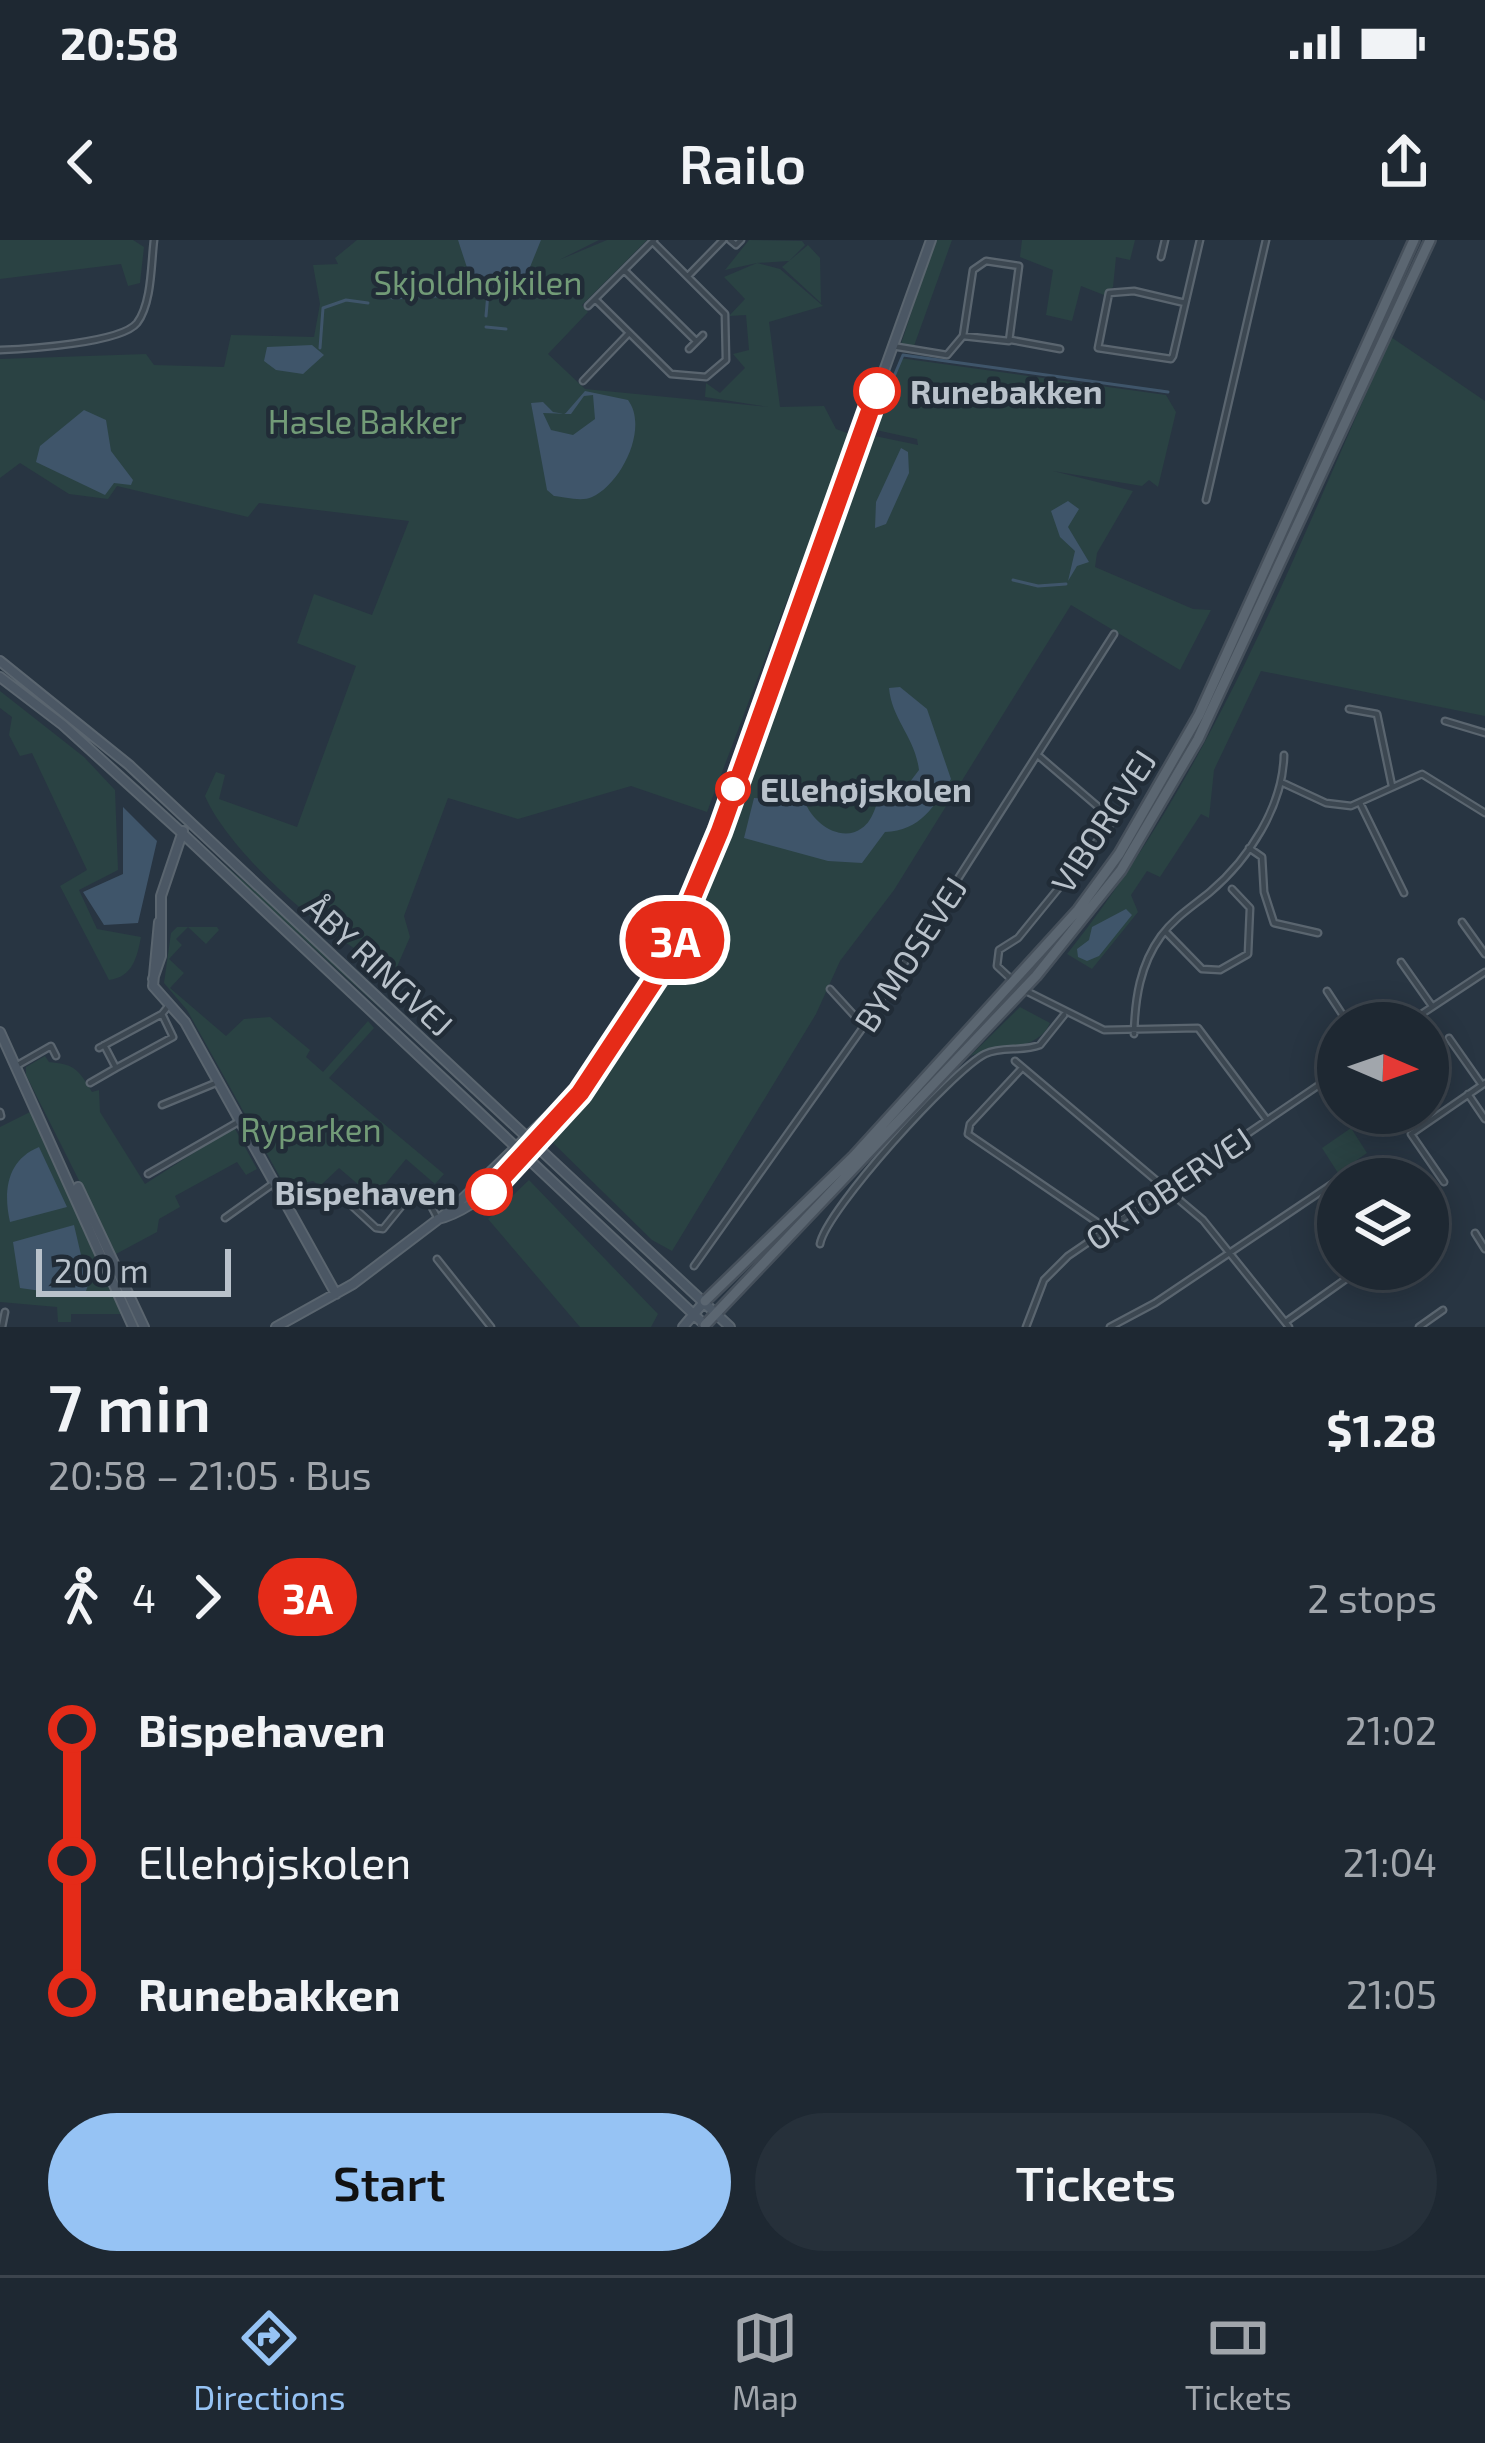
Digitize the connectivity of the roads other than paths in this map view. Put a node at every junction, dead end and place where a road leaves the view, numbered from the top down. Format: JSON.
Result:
{"nodes":[{"id":1,"x":154,"y":240,"type":"edge"},
{"id":2,"x":727,"y":240,"type":"edge"},
{"id":3,"x":741,"y":240,"type":"edge"},
{"id":4,"x":931,"y":240,"type":"edge"},
{"id":5,"x":1165,"y":240,"type":"edge"},
{"id":6,"x":1200,"y":240,"type":"edge"},
{"id":7,"x":1266,"y":240,"type":"edge"},
{"id":8,"x":1414,"y":240,"type":"edge"},
{"id":9,"x":1430,"y":240,"type":"edge"},
{"id":10,"x":654,"y":241,"type":"edge"},
{"id":11,"x":1161,"y":256,"type":"dead end"},
{"id":12,"x":624,"y":270,"type":"junction"},
{"id":13,"x":688,"y":276,"type":"junction"},
{"id":14,"x":595,"y":298,"type":"junction"},
{"id":15,"x":1185,"y":303,"type":"junction"},
{"id":16,"x":588,"y":306,"type":"dead end"},
{"id":17,"x":629,"y":333,"type":"junction"},
{"id":18,"x":703,"y":335,"type":"dead end"},
{"id":19,"x":963,"y":336,"type":"junction"},
{"id":20,"x":1011,"y":340,"type":"junction"},
{"id":21,"x":696,"y":341,"type":"junction"},
{"id":22,"x":892,"y":346,"type":"junction"},
{"id":23,"x":689,"y":349,"type":"dead end"},
{"id":24,"x":1060,"y":349,"type":"dead end"},
{"id":25,"x":0,"y":350,"type":"edge"},
{"id":26,"x":583,"y":381,"type":"dead end"},
{"id":27,"x":1206,"y":500,"type":"dead end"},
{"id":28,"x":1114,"y":634,"type":"dead end"},
{"id":29,"x":0,"y":661,"type":"edge"},
{"id":30,"x":0,"y":677,"type":"edge"},
{"id":31,"x":1349,"y":709,"type":"dead end"},
{"id":32,"x":1445,"y":721,"type":"dead end"},
{"id":33,"x":1485,"y":733,"type":"edge"},
{"id":34,"x":1284,"y":755,"type":"dead end"},
{"id":35,"x":1040,"y":758,"type":"junction"},
{"id":36,"x":1283,"y":782,"type":"junction"},
{"id":37,"x":1392,"y":786,"type":"junction"},
{"id":38,"x":1360,"y":803,"type":"junction"},
{"id":39,"x":1485,"y":813,"type":"edge"},
{"id":40,"x":188,"y":820,"type":"junction"},
{"id":41,"x":182,"y":833,"type":"junction"},
{"id":42,"x":1249,"y":848,"type":"junction"},
{"id":43,"x":1232,"y":889,"type":"dead end"},
{"id":44,"x":1404,"y":893,"type":"dead end"},
{"id":45,"x":1462,"y":922,"type":"dead end"},
{"id":46,"x":1165,"y":931,"type":"junction"},
{"id":47,"x":1318,"y":933,"type":"dead end"},
{"id":48,"x":1485,"y":954,"type":"edge"},
{"id":49,"x":1401,"y":962,"type":"dead end"},
{"id":50,"x":1485,"y":972,"type":"edge"},
{"id":51,"x":1012,"y":980,"type":"junction"},
{"id":52,"x":830,"y":989,"type":"dead end"},
{"id":53,"x":1023,"y":989,"type":"junction"},
{"id":54,"x":1327,"y":991,"type":"dead end"},
{"id":55,"x":1334,"y":1002,"type":"edge"},
{"id":56,"x":1429,"y":1002,"type":"edge"},
{"id":57,"x":1438,"y":1002,"type":"edge"},
{"id":58,"x":170,"y":1004,"type":"junction"},
{"id":59,"x":162,"y":1014,"type":"junction"},
{"id":60,"x":1064,"y":1015,"type":"junction"},
{"id":61,"x":864,"y":1025,"type":"junction"},
{"id":62,"x":0,"y":1032,"type":"edge"},
{"id":63,"x":1134,"y":1034,"type":"junction"},
{"id":64,"x":1449,"y":1038,"type":"dead end"},
{"id":65,"x":56,"y":1056,"type":"dead end"},
{"id":66,"x":1015,"y":1061,"type":"dead end"},
{"id":67,"x":16,"y":1066,"type":"junction"},
{"id":68,"x":116,"y":1068,"type":"junction"},
{"id":69,"x":1022,"y":1068,"type":"junction"},
{"id":70,"x":588,"y":1078,"type":"junction"},
{"id":71,"x":218,"y":1082,"type":"junction"},
{"id":72,"x":90,"y":1083,"type":"dead end"},
{"id":73,"x":1483,"y":1084,"type":"edge"},
{"id":74,"x":1317,"y":1086,"type":"edge"},
{"id":75,"x":1468,"y":1094,"type":"junction"},
{"id":76,"x":162,"y":1106,"type":"dead end"},
{"id":77,"x":1449,"y":1107,"type":"edge"},
{"id":78,"x":1485,"y":1119,"type":"edge"},
{"id":79,"x":1268,"y":1120,"type":"junction"},
{"id":80,"x":240,"y":1121,"type":"junction"},
{"id":81,"x":526,"y":1135,"type":"junction"},
{"id":82,"x":536,"y":1143,"type":"junction"},
{"id":83,"x":517,"y":1145,"type":"junction"},
{"id":84,"x":526,"y":1153,"type":"junction"},
{"id":85,"x":62,"y":1159,"type":"junction"},
{"id":86,"x":148,"y":1174,"type":"dead end"},
{"id":87,"x":274,"y":1183,"type":"junction"},
{"id":88,"x":1167,"y":1188,"type":"junction"},
{"id":89,"x":329,"y":1192,"type":"dead end"},
{"id":90,"x":1317,"y":1194,"type":"edge"},
{"id":91,"x":225,"y":1218,"type":"dead end"},
{"id":92,"x":438,"y":1219,"type":"junction"},
{"id":93,"x":1107,"y":1229,"type":"junction"},
{"id":94,"x":1474,"y":1233,"type":"dead end"},
{"id":95,"x":820,"y":1244,"type":"dead end"},
{"id":96,"x":1485,"y":1249,"type":"edge"},
{"id":97,"x":1232,"y":1253,"type":"junction"},
{"id":98,"x":436,"y":1259,"type":"dead end"},
{"id":99,"x":694,"y":1266,"type":"dead end"},
{"id":100,"x":1333,"y":1290,"type":"edge"},
{"id":101,"x":336,"y":1294,"type":"junction"},
{"id":102,"x":705,"y":1301,"type":"junction"},
{"id":103,"x":1443,"y":1310,"type":"dead end"},
{"id":104,"x":5,"y":1312,"type":"dead end"},
{"id":105,"x":717,"y":1313,"type":"junction"},
{"id":106,"x":694,"y":1314,"type":"junction"},
{"id":107,"x":1288,"y":1324,"type":"edge"},
{"id":108,"x":705,"y":1326,"type":"edge"},
{"id":109,"x":2,"y":1327,"type":"edge"},
{"id":110,"x":133,"y":1327,"type":"edge"},
{"id":111,"x":144,"y":1327,"type":"edge"},
{"id":112,"x":276,"y":1327,"type":"edge"},
{"id":113,"x":491,"y":1327,"type":"edge"},
{"id":114,"x":682,"y":1327,"type":"edge"},
{"id":115,"x":730,"y":1327,"type":"edge"},
{"id":116,"x":1027,"y":1327,"type":"edge"},
{"id":117,"x":1110,"y":1327,"type":"edge"},
{"id":118,"x":1419,"y":1327,"type":"edge"}],
"edges":[{"from":1,"to":25,"type":"street"},
{"from":2,"to":3,"type":"street"},
{"from":2,"to":13,"type":"street"},
{"from":4,"to":22,"type":"street"},
{"from":5,"to":11,"type":"street"},
{"from":6,"to":15,"type":"street"},
{"from":7,"to":27,"type":"street"},
{"from":8,"to":51,"type":"main road","name":"VIBORGVEJ"},
{"from":9,"to":53,"type":"main road","name":"VIBORGVEJ"},
{"from":10,"to":12,"type":"street"},
{"from":10,"to":13,"type":"street"},
{"from":12,"to":14,"type":"street"},
{"from":12,"to":21,"type":"street"},
{"from":13,"to":17,"type":"street"},
{"from":14,"to":16,"type":"street"},
{"from":14,"to":17,"type":"street"},
{"from":15,"to":15,"type":"street"},
{"from":17,"to":26,"type":"street"},
{"from":18,"to":21,"type":"street"},
{"from":19,"to":20,"type":"street"},
{"from":19,"to":20,"type":"street"},
{"from":19,"to":22,"type":"street"},
{"from":20,"to":24,"type":"street"},
{"from":21,"to":23,"type":"street"},
{"from":22,"to":70,"type":"street"},
{"from":28,"to":35,"type":"street","name":"BYMOSEVEJ"},
{"from":29,"to":40,"type":"street","name":"ÅBY RINGVEJ"},
{"from":30,"to":41,"type":"street","name":"ÅBY RINGVEJ"},
{"from":31,"to":37,"type":"street"},
{"from":32,"to":33,"type":"street"},
{"from":34,"to":36,"type":"street"},
{"from":35,"to":51,"type":"street"},
{"from":35,"to":61,"type":"street","name":"BYMOSEVEJ"},
{"from":36,"to":38,"type":"street"},
{"from":36,"to":42,"type":"street"},
{"from":37,"to":38,"type":"street"},
{"from":37,"to":39,"type":"street"},
{"from":38,"to":44,"type":"street"},
{"from":40,"to":41,"type":"street"},
{"from":40,"to":81,"type":"street","name":"ÅBY RINGVEJ"},
{"from":41,"to":58,"type":"street"},
{"from":41,"to":83,"type":"street","name":"ÅBY RINGVEJ"},
{"from":42,"to":46,"type":"street"},
{"from":42,"to":47,"type":"street"},
{"from":43,"to":46,"type":"street"},
{"from":45,"to":48,"type":"street"},
{"from":46,"to":63,"type":"street"},
{"from":49,"to":56,"type":"street"},
{"from":50,"to":57,"type":"street"},
{"from":51,"to":53,"type":"street"},
{"from":51,"to":102,"type":"main road","name":"VIBORGVEJ"},
{"from":52,"to":61,"type":"street"},
{"from":53,"to":60,"type":"street"},
{"from":53,"to":105,"type":"main road","name":"VIBORGVEJ"},
{"from":54,"to":55,"type":"street"},
{"from":58,"to":59,"type":"street"},
{"from":58,"to":71,"type":"street"},
{"from":59,"to":68,"type":"street"},
{"from":59,"to":68,"type":"street"},
{"from":60,"to":63,"type":"street"},
{"from":60,"to":95,"type":"street"},
{"from":61,"to":99,"type":"street","name":"BYMOSEVEJ"},
{"from":62,"to":67,"type":"street"},
{"from":63,"to":79,"type":"street"},
{"from":64,"to":73,"type":"street"},
{"from":65,"to":67,"type":"street"},
{"from":66,"to":69,"type":"street"},
{"from":67,"to":85,"type":"street"},
{"from":68,"to":72,"type":"street"},
{"from":69,"to":88,"type":"street"},
{"from":69,"to":93,"type":"street"},
{"from":70,"to":81,"type":"street"},
{"from":70,"to":82,"type":"street"},
{"from":71,"to":76,"type":"street"},
{"from":71,"to":80,"type":"street"},
{"from":73,"to":75,"type":"street"},
{"from":74,"to":79,"type":"street","name":"OKTOBERVEJ"},
{"from":75,"to":77,"type":"street"},
{"from":75,"to":78,"type":"street"},
{"from":79,"to":88,"type":"street","name":"OKTOBERVEJ"},
{"from":80,"to":86,"type":"street"},
{"from":80,"to":87,"type":"street"},
{"from":81,"to":82,"type":"street","name":"ÅBY RINGVEJ"},
{"from":81,"to":83,"type":"street"},
{"from":82,"to":84,"type":"street"},
{"from":82,"to":102,"type":"street","name":"ÅBY RINGVEJ"},
{"from":83,"to":84,"type":"street","name":"ÅBY RINGVEJ"},
{"from":83,"to":92,"type":"street"},
{"from":84,"to":92,"type":"street"},
{"from":84,"to":106,"type":"street","name":"ÅBY RINGVEJ"},
{"from":85,"to":110,"type":"street"},
{"from":85,"to":111,"type":"street"},
{"from":87,"to":91,"type":"street"},
{"from":87,"to":101,"type":"street"},
{"from":88,"to":93,"type":"street","name":"OKTOBERVEJ"},
{"from":88,"to":97,"type":"street"},
{"from":89,"to":92,"type":"street"},
{"from":90,"to":97,"type":"street"},
{"from":92,"to":101,"type":"street"},
{"from":93,"to":116,"type":"street","name":"OKTOBERVEJ"},
{"from":94,"to":96,"type":"street"},
{"from":97,"to":107,"type":"street"},
{"from":97,"to":117,"type":"street"},
{"from":98,"to":113,"type":"street"},
{"from":100,"to":107,"type":"street"},
{"from":101,"to":112,"type":"street"},
{"from":102,"to":105,"type":"street","name":"ÅBY RINGVEJ"},
{"from":102,"to":106,"type":"street","name":"VIBORGVEJ"},
{"from":103,"to":118,"type":"street"},
{"from":104,"to":109,"type":"street"},
{"from":105,"to":108,"type":"main road","name":"VIBORGVEJ"},
{"from":105,"to":115,"type":"street","name":"ÅBY RINGVEJ"},
{"from":106,"to":108,"type":"street","name":"ÅBY RINGVEJ"},
{"from":106,"to":114,"type":"street","name":"VIBORGVEJ"}]}
